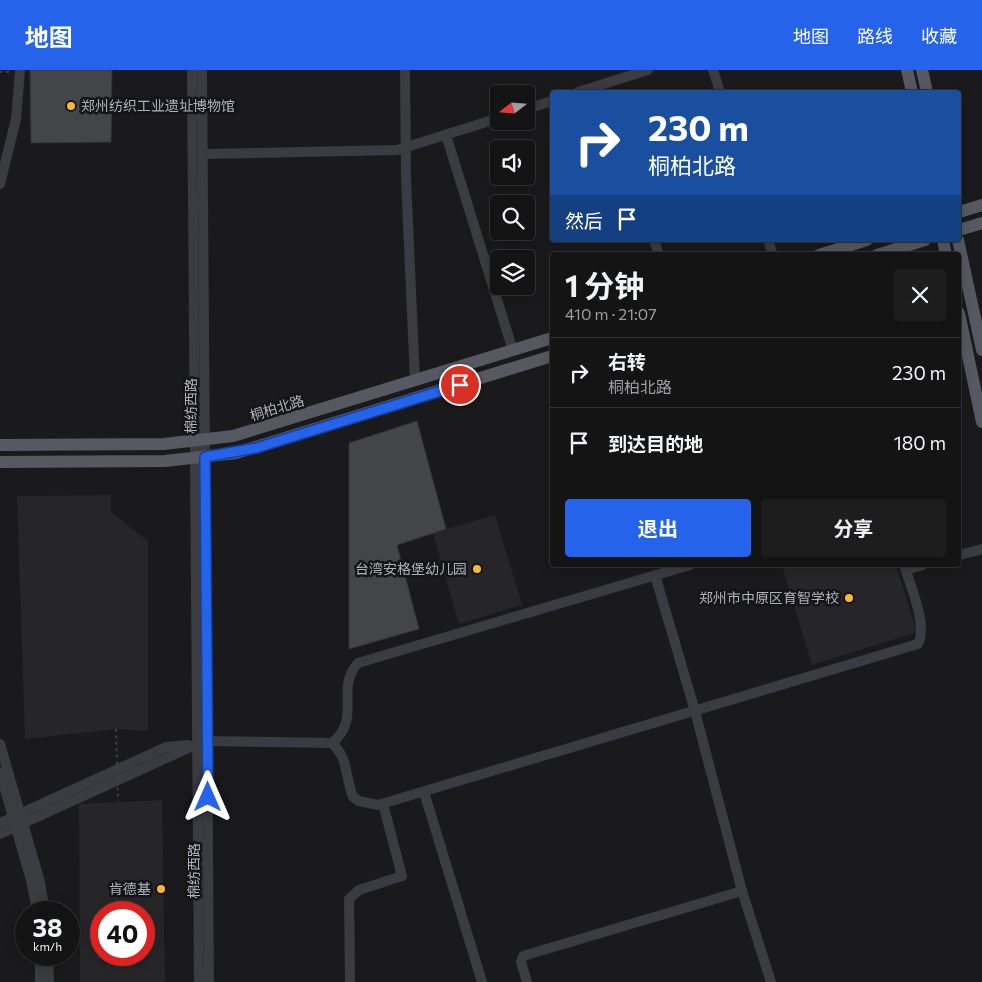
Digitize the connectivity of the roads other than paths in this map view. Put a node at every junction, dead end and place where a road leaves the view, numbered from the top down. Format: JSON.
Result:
{"nodes":[{"id":1,"x":20,"y":70,"type":"edge"},
{"id":2,"x":192,"y":70,"type":"edge"},
{"id":3,"x":202,"y":70,"type":"edge"},
{"id":4,"x":405,"y":70,"type":"edge"},
{"id":5,"x":648,"y":70,"type":"edge"},
{"id":6,"x":713,"y":70,"type":"edge"},
{"id":7,"x":907,"y":70,"type":"edge"},
{"id":8,"x":922,"y":70,"type":"edge"},
{"id":9,"x":615,"y":75,"type":"edge"},
{"id":10,"x":606,"y":88,"type":"edge"},
{"id":11,"x":592,"y":90,"type":"edge"},
{"id":12,"x":719,"y":90,"type":"edge"},
{"id":13,"x":912,"y":90,"type":"edge"},
{"id":14,"x":927,"y":90,"type":"edge"},
{"id":15,"x":550,"y":102,"type":"edge"},
{"id":16,"x":535,"y":106,"type":"edge"},
{"id":17,"x":490,"y":121,"type":"edge"},
{"id":18,"x":446,"y":135,"type":"junction"},
{"id":19,"x":406,"y":148,"type":"junction"},
{"id":20,"x":203,"y":154,"type":"junction"},
{"id":21,"x":0,"y":184,"type":"edge"},
{"id":22,"x":982,"y":204,"type":"edge"},
{"id":23,"x":961,"y":211,"type":"edge"},
{"id":24,"x":982,"y":223,"type":"edge"},
{"id":25,"x":961,"y":229,"type":"edge"},
{"id":26,"x":861,"y":242,"type":"edge"},
{"id":27,"x":919,"y":242,"type":"edge"},
{"id":28,"x":829,"y":252,"type":"edge"},
{"id":29,"x":887,"y":252,"type":"edge"},
{"id":30,"x":961,"y":254,"type":"edge"},
{"id":31,"x":961,"y":322,"type":"edge"},
{"id":32,"x":550,"y":339,"type":"edge"},
{"id":33,"x":513,"y":350,"type":"junction"},
{"id":34,"x":982,"y":350,"type":"edge"},
{"id":35,"x":550,"y":357,"type":"edge"},
{"id":36,"x":414,"y":381,"type":"junction"},
{"id":37,"x":982,"y":422,"type":"edge"},
{"id":38,"x":200,"y":441,"type":"junction"},
{"id":39,"x":0,"y":445,"type":"edge"},
{"id":40,"x":200,"y":458,"type":"junction"},
{"id":41,"x":0,"y":462,"type":"edge"},
{"id":42,"x":982,"y":549,"type":"edge"},
{"id":43,"x":961,"y":554,"type":"edge"},
{"id":44,"x":683,"y":567,"type":"edge"},
{"id":45,"x":905,"y":568,"type":"edge"},
{"id":46,"x":654,"y":576,"type":"junction"},
{"id":47,"x":695,"y":710,"type":"junction"},
{"id":48,"x":202,"y":743,"type":"junction"},
{"id":49,"x":332,"y":743,"type":"junction"},
{"id":50,"x":0,"y":744,"type":"edge"},
{"id":51,"x":0,"y":772,"type":"edge"},
{"id":52,"x":424,"y":792,"type":"junction"},
{"id":53,"x":383,"y":804,"type":"junction"},
{"id":54,"x":18,"y":820,"type":"junction"},
{"id":55,"x":0,"y":823,"type":"edge"},
{"id":56,"x":0,"y":834,"type":"edge"},
{"id":57,"x":742,"y":891,"type":"junction"},
{"id":58,"x":36,"y":901,"type":"edge"},
{"id":59,"x":44,"y":901,"type":"edge"},
{"id":60,"x":40,"y":966,"type":"edge"},
{"id":61,"x":48,"y":966,"type":"edge"},
{"id":62,"x":40,"y":982,"type":"edge"},
{"id":63,"x":48,"y":982,"type":"edge"},
{"id":64,"x":198,"y":982,"type":"edge"},
{"id":65,"x":209,"y":982,"type":"edge"},
{"id":66,"x":350,"y":982,"type":"edge"},
{"id":67,"x":482,"y":982,"type":"edge"},
{"id":68,"x":527,"y":982,"type":"edge"},
{"id":69,"x":771,"y":982,"type":"edge"}],
"edges":[{"from":1,"to":21,"type":"street"},
{"from":2,"to":38,"type":"street","name":"棉纺西路"},
{"from":3,"to":20,"type":"street","name":"棉纺西路"},
{"from":4,"to":19,"type":"street"},
{"from":5,"to":9,"type":"street"},
{"from":6,"to":12,"type":"street"},
{"from":7,"to":13,"type":"main road"},
{"from":8,"to":14,"type":"main road"},
{"from":9,"to":10,"type":"street"},
{"from":10,"to":11,"type":"street"},
{"from":15,"to":16,"type":"street"},
{"from":17,"to":18,"type":"street"},
{"from":18,"to":19,"type":"street"},
{"from":18,"to":33,"type":"street"},
{"from":19,"to":20,"type":"street"},
{"from":19,"to":36,"type":"street"},
{"from":20,"to":38,"type":"street","name":"棉纺西路"},
{"from":22,"to":23,"type":"main road"},
{"from":24,"to":25,"type":"main road"},
{"from":26,"to":28,"type":"main road"},
{"from":27,"to":29,"type":"main road"},
{"from":30,"to":34,"type":"main road"},
{"from":31,"to":37,"type":"main road"},
{"from":32,"to":33,"type":"main road","name":"桐柏北路"},
{"from":33,"to":36,"type":"main road","name":"桐柏北路"},
{"from":35,"to":40,"type":"main road"},
{"from":36,"to":38,"type":"main road","name":"桐柏北路"},
{"from":38,"to":39,"type":"main road","name":"桐柏北路"},
{"from":38,"to":40,"type":"street","name":"棉纺西路"},
{"from":40,"to":41,"type":"main road"},
{"from":40,"to":48,"type":"street","name":"棉纺西路"},
{"from":42,"to":43,"type":"street"},
{"from":44,"to":46,"type":"street"},
{"from":45,"to":47,"type":"street"},
{"from":46,"to":47,"type":"street"},
{"from":46,"to":49,"type":"street"},
{"from":47,"to":52,"type":"street"},
{"from":47,"to":57,"type":"street"},
{"from":48,"to":49,"type":"street"},
{"from":48,"to":54,"type":"street"},
{"from":48,"to":64,"type":"street","name":"棉纺西路"},
{"from":48,"to":65,"type":"street","name":"棉纺西路"},
{"from":49,"to":53,"type":"street"},
{"from":50,"to":54,"type":"street"},
{"from":51,"to":54,"type":"street"},
{"from":52,"to":53,"type":"street"},
{"from":52,"to":67,"type":"street"},
{"from":53,"to":66,"type":"street"},
{"from":54,"to":55,"type":"street"},
{"from":54,"to":56,"type":"street"},
{"from":54,"to":58,"type":"street"},
{"from":54,"to":59,"type":"street"},
{"from":57,"to":68,"type":"street"},
{"from":57,"to":69,"type":"street"},
{"from":60,"to":62,"type":"street"},
{"from":61,"to":63,"type":"street"}]}
